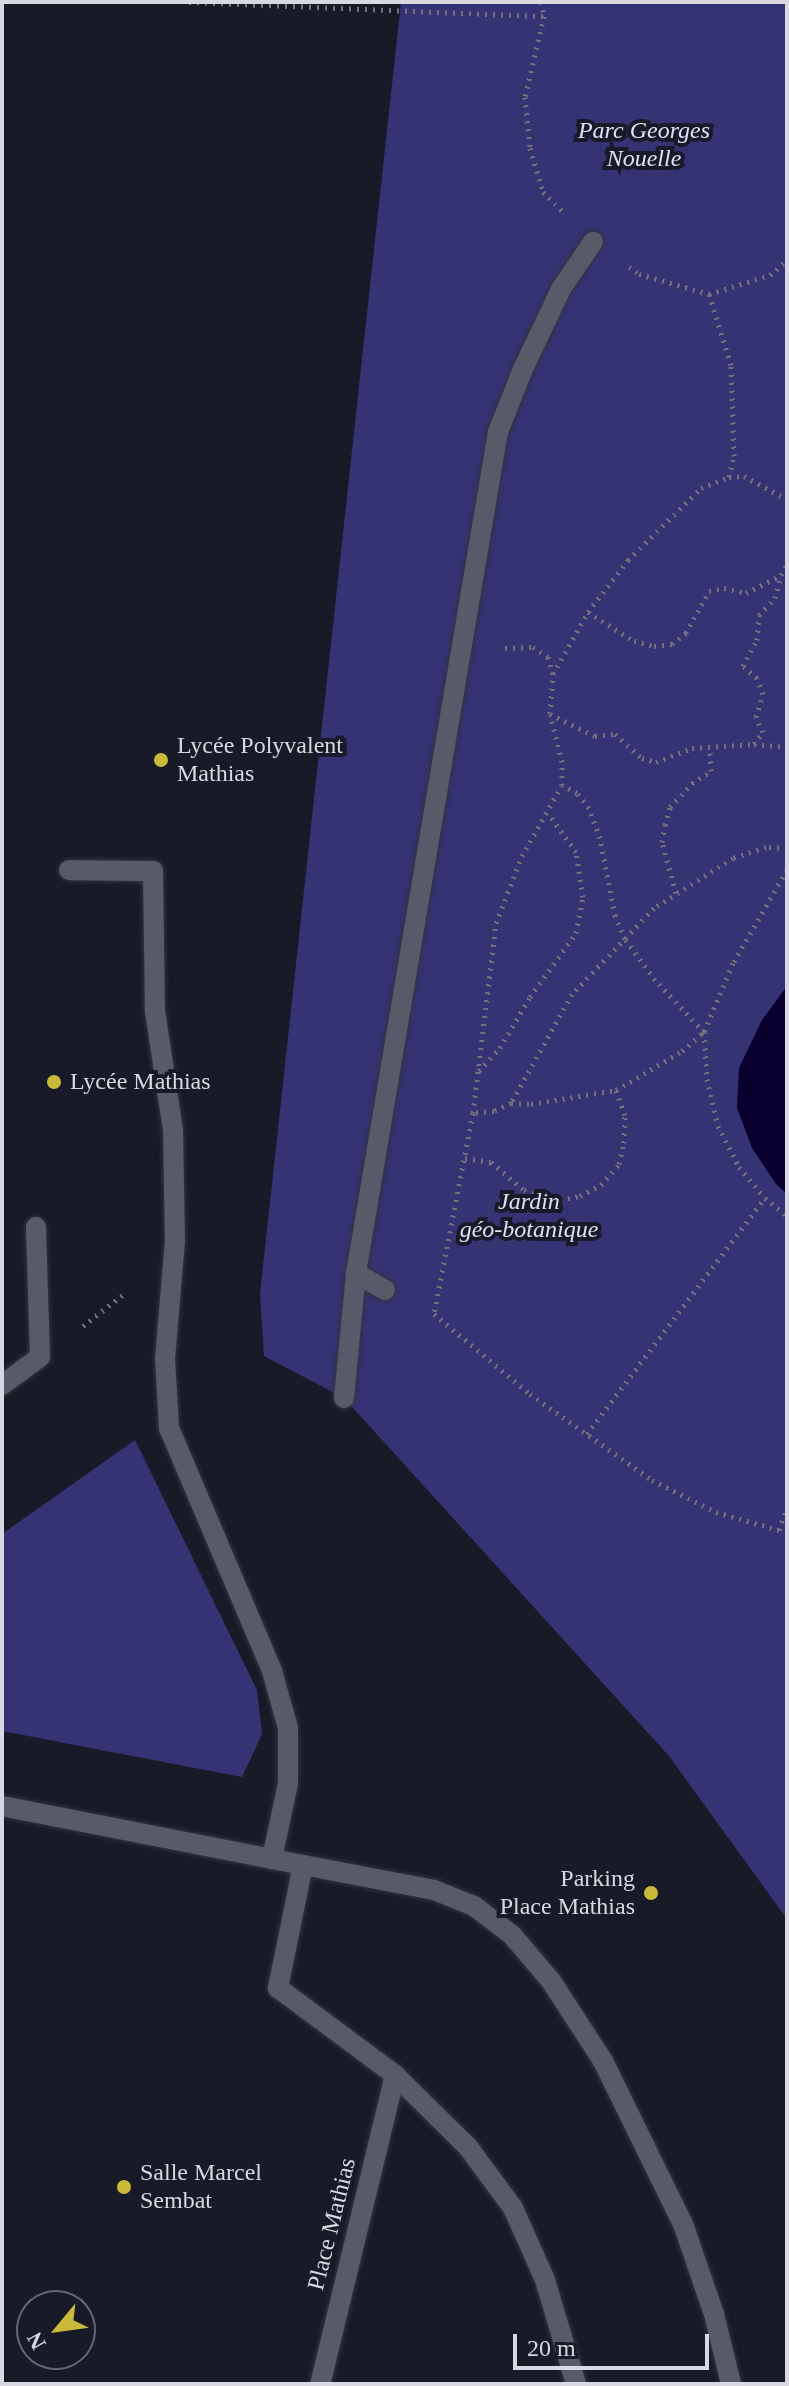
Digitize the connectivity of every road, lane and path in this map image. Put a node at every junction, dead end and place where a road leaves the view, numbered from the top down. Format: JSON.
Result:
{"nodes":[{"id":1,"x":189,"y":2,"type":"edge"},
{"id":2,"x":541,"y":2,"type":"edge"},
{"id":3,"x":593,"y":242,"type":"dead end"},
{"id":4,"x":709,"y":294,"type":"dead end"},
{"id":5,"x":729,"y":477,"type":"junction"},
{"id":6,"x":787,"y":498,"type":"edge"},
{"id":7,"x":787,"y":565,"type":"edge"},
{"id":8,"x":781,"y":575,"type":"junction"},
{"id":9,"x":588,"y":612,"type":"junction"},
{"id":10,"x":462,"y":645,"type":"junction"},
{"id":11,"x":553,"y":674,"type":"junction"},
{"id":12,"x":550,"y":714,"type":"junction"},
{"id":13,"x":754,"y":744,"type":"junction"},
{"id":14,"x":787,"y":747,"type":"edge"},
{"id":15,"x":710,"y":749,"type":"junction"},
{"id":16,"x":562,"y":785,"type":"junction"},
{"id":17,"x":548,"y":813,"type":"junction"},
{"id":18,"x":787,"y":848,"type":"edge"},
{"id":19,"x":69,"y":870,"type":"dead end"},
{"id":20,"x":787,"y":870,"type":"edge"},
{"id":21,"x":676,"y":893,"type":"junction"},
{"id":22,"x":625,"y":939,"type":"junction"},
{"id":23,"x":704,"y":1032,"type":"junction"},
{"id":24,"x":478,"y":1072,"type":"junction"},
{"id":25,"x":616,"y":1090,"type":"junction"},
{"id":26,"x":511,"y":1103,"type":"junction"},
{"id":27,"x":473,"y":1113,"type":"junction"},
{"id":28,"x":465,"y":1158,"type":"junction"},
{"id":29,"x":765,"y":1198,"type":"junction"},
{"id":30,"x":787,"y":1216,"type":"edge"},
{"id":31,"x":36,"y":1227,"type":"dead end"},
{"id":32,"x":175,"y":1240,"type":"junction"},
{"id":33,"x":356,"y":1273,"type":"junction"},
{"id":34,"x":385,"y":1290,"type":"dead end"},
{"id":35,"x":40,"y":1357,"type":"junction"},
{"id":36,"x":2,"y":1385,"type":"edge"},
{"id":37,"x":344,"y":1398,"type":"dead end"},
{"id":38,"x":587,"y":1434,"type":"junction"},
{"id":39,"x":787,"y":1508,"type":"edge"},
{"id":40,"x":779,"y":1530,"type":"junction"},
{"id":41,"x":787,"y":1533,"type":"edge"},
{"id":42,"x":2,"y":1806,"type":"edge"},
{"id":43,"x":272,"y":1859,"type":"junction"},
{"id":44,"x":303,"y":1865,"type":"junction"},
{"id":45,"x":395,"y":2075,"type":"junction"},
{"id":46,"x":320,"y":2384,"type":"edge"},
{"id":47,"x":576,"y":2384,"type":"edge"},
{"id":48,"x":731,"y":2384,"type":"edge"}],
"edges":[{"from":1,"to":2,"type":"path"},
{"from":3,"to":10,"type":"street"},
{"from":4,"to":5,"type":"path"},
{"from":5,"to":6,"type":"path"},
{"from":5,"to":9,"type":"path"},
{"from":7,"to":8,"type":"path"},
{"from":8,"to":9,"type":"path"},
{"from":8,"to":13,"type":"path"},
{"from":9,"to":11,"type":"path"},
{"from":10,"to":11,"type":"path"},
{"from":10,"to":33,"type":"street"},
{"from":11,"to":12,"type":"path"},
{"from":12,"to":15,"type":"path"},
{"from":12,"to":16,"type":"path"},
{"from":13,"to":14,"type":"path"},
{"from":13,"to":15,"type":"path"},
{"from":15,"to":21,"type":"path"},
{"from":16,"to":17,"type":"path"},
{"from":16,"to":22,"type":"path"},
{"from":17,"to":24,"type":"path"},
{"from":17,"to":24,"type":"path"},
{"from":18,"to":21,"type":"path"},
{"from":19,"to":32,"type":"street"},
{"from":20,"to":23,"type":"path"},
{"from":21,"to":22,"type":"path"},
{"from":22,"to":23,"type":"path"},
{"from":22,"to":26,"type":"path"},
{"from":23,"to":25,"type":"path"},
{"from":23,"to":29,"type":"path"},
{"from":24,"to":27,"type":"path"},
{"from":25,"to":26,"type":"path"},
{"from":25,"to":28,"type":"path"},
{"from":26,"to":27,"type":"path"},
{"from":27,"to":28,"type":"path"},
{"from":28,"to":38,"type":"path"},
{"from":29,"to":30,"type":"path"},
{"from":29,"to":38,"type":"path"},
{"from":31,"to":35,"type":"street"},
{"from":32,"to":35,"type":"path"},
{"from":32,"to":43,"type":"street"},
{"from":33,"to":34,"type":"street"},
{"from":33,"to":37,"type":"street"},
{"from":35,"to":36,"type":"street"},
{"from":38,"to":40,"type":"path"},
{"from":39,"to":40,"type":"path"},
{"from":40,"to":41,"type":"path"},
{"from":42,"to":43,"type":"street"},
{"from":43,"to":44,"type":"street"},
{"from":44,"to":45,"type":"street"},
{"from":44,"to":48,"type":"street"},
{"from":45,"to":46,"type":"street","name":"Place Mathias"},
{"from":45,"to":47,"type":"street"}]}
